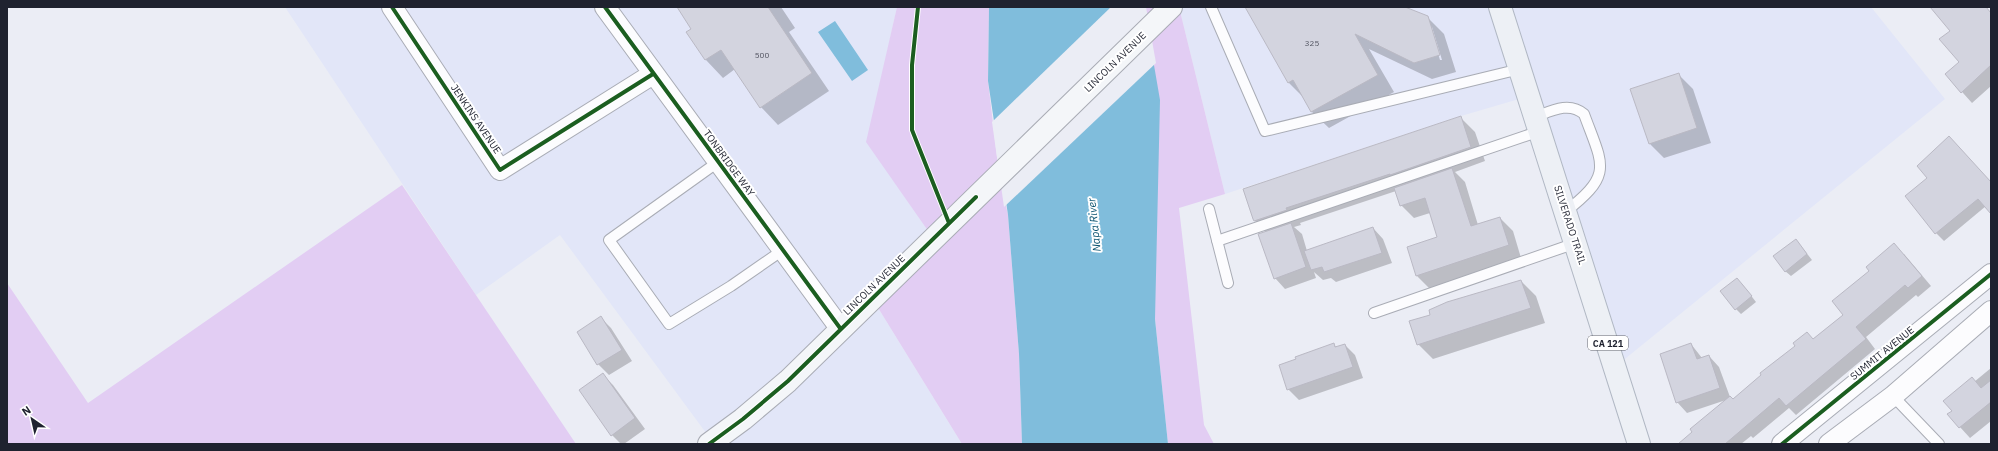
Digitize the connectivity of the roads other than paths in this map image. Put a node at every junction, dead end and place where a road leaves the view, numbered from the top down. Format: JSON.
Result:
{"nodes":[{"id":1,"x":392,"y":7,"type":"edge"},
{"id":2,"x":605,"y":7,"type":"edge"},
{"id":3,"x":1171,"y":7,"type":"edge"},
{"id":4,"x":1211,"y":7,"type":"edge"},
{"id":5,"x":1500,"y":7,"type":"edge"},
{"id":6,"x":1520,"y":69,"type":"junction"},
{"id":7,"x":653,"y":74,"type":"junction"},
{"id":8,"x":1538,"y":124,"type":"junction"},
{"id":9,"x":718,"y":162,"type":"junction"},
{"id":10,"x":1209,"y":209,"type":"dead end"},
{"id":11,"x":1566,"y":212,"type":"junction"},
{"id":12,"x":1217,"y":241,"type":"junction"},
{"id":13,"x":1576,"y":243,"type":"junction"},
{"id":14,"x":783,"y":250,"type":"junction"},
{"id":15,"x":1991,"y":274,"type":"edge"},
{"id":16,"x":1228,"y":283,"type":"dead end"},
{"id":17,"x":1991,"y":310,"type":"edge"},
{"id":18,"x":1374,"y":313,"type":"dead end"},
{"id":19,"x":840,"y":328,"type":"junction"},
{"id":20,"x":1893,"y":396,"type":"junction"},
{"id":21,"x":712,"y":443,"type":"edge"},
{"id":22,"x":1639,"y":444,"type":"edge"},
{"id":23,"x":1782,"y":444,"type":"edge"},
{"id":24,"x":1829,"y":444,"type":"edge"},
{"id":25,"x":1939,"y":444,"type":"edge"}],
"edges":[{"from":1,"to":7,"type":"street","name":"JENKINS AVENUE"},
{"from":2,"to":7,"type":"street","name":"TONBRIDGE WAY"},
{"from":3,"to":19,"type":"main road","name":"LINCOLN AVENUE"},
{"from":4,"to":6,"type":"lane"},
{"from":5,"to":6,"type":"main road","name":"SILVERADO TRAIL","number":"CA 121"},
{"from":6,"to":8,"type":"main road","name":"SILVERADO TRAIL","number":"CA 121"},
{"from":7,"to":9,"type":"street","name":"TONBRIDGE WAY"},
{"from":8,"to":11,"type":"main road","name":"SILVERADO TRAIL","number":"CA 121"},
{"from":8,"to":11,"type":"lane"},
{"from":8,"to":12,"type":"lane"},
{"from":9,"to":14,"type":"street","name":"TONBRIDGE WAY"},
{"from":9,"to":14,"type":"lane"},
{"from":10,"to":12,"type":"lane"},
{"from":11,"to":13,"type":"main road","name":"SILVERADO TRAIL","number":"CA 121"},
{"from":12,"to":16,"type":"lane"},
{"from":13,"to":18,"type":"lane"},
{"from":13,"to":22,"type":"main road","name":"SILVERADO TRAIL","number":"CA 121"},
{"from":14,"to":19,"type":"street","name":"TONBRIDGE WAY"},
{"from":15,"to":23,"type":"street","name":"SUMMIT AVENUE"},
{"from":17,"to":20,"type":"street"},
{"from":19,"to":21,"type":"main road","name":"LINCOLN AVENUE"},
{"from":20,"to":24,"type":"street"},
{"from":20,"to":25,"type":"lane"}]}
